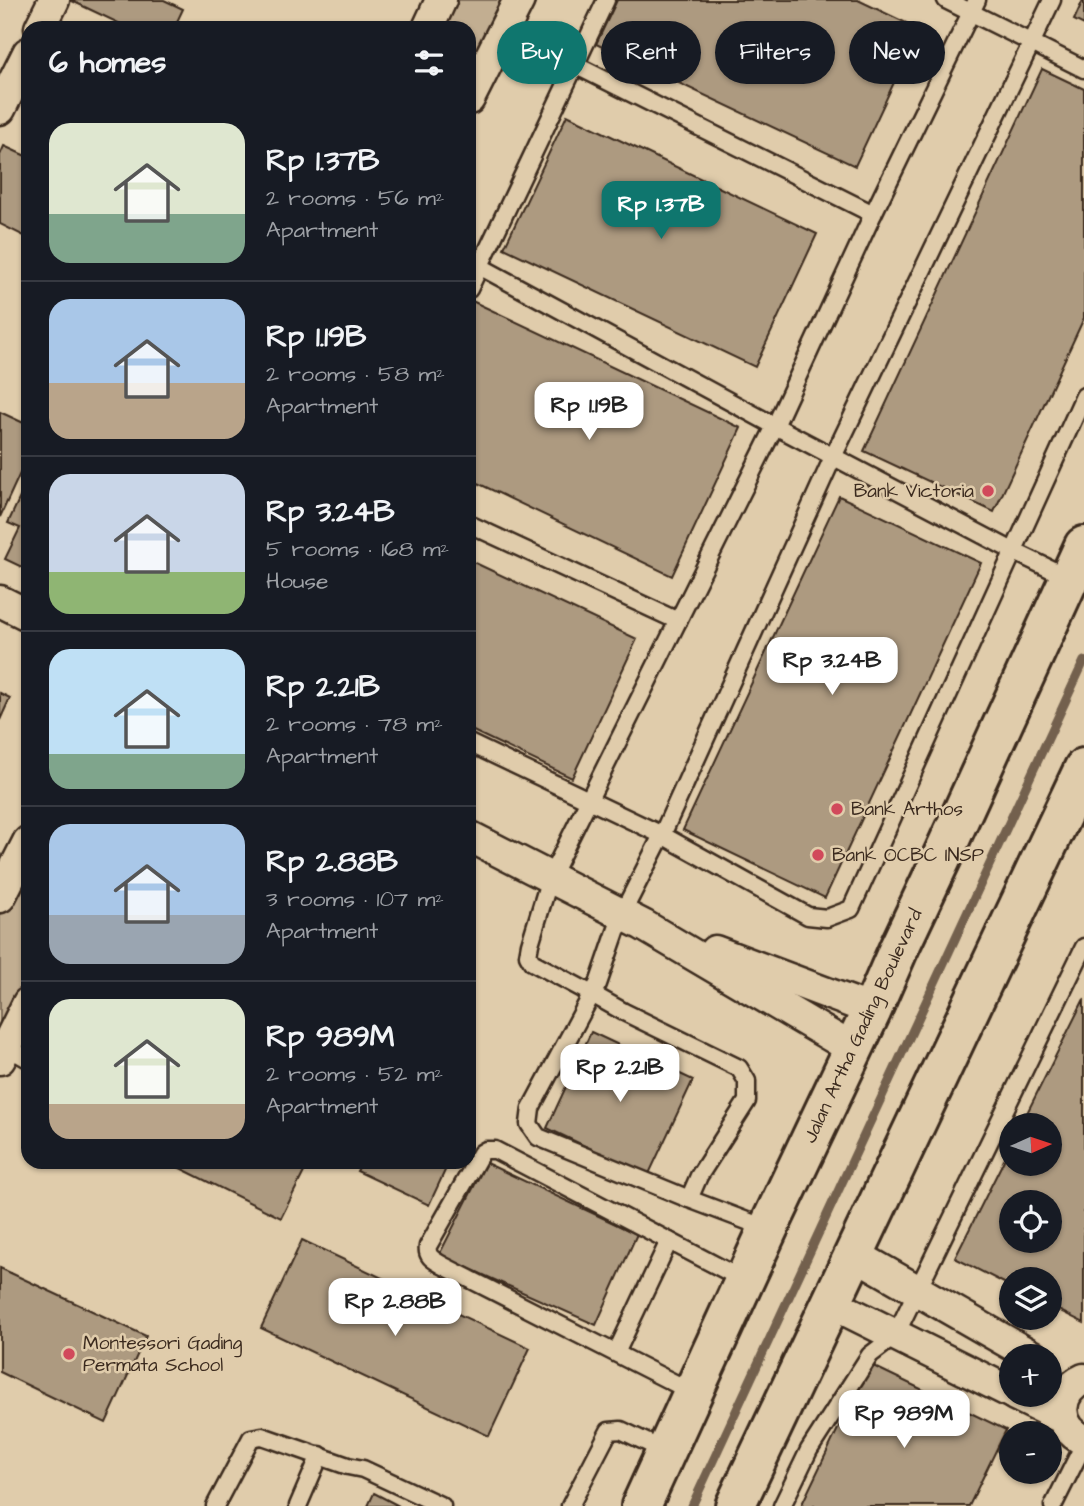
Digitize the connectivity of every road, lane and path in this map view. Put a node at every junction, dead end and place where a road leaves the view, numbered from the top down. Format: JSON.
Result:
{"nodes":[{"id":1,"x":54,"y":0,"type":"edge"},
{"id":2,"x":441,"y":0,"type":"edge"},
{"id":3,"x":519,"y":0,"type":"edge"},
{"id":4,"x":606,"y":0,"type":"edge"},
{"id":5,"x":946,"y":0,"type":"edge"},
{"id":6,"x":1052,"y":0,"type":"edge"},
{"id":7,"x":974,"y":6,"type":"edge"},
{"id":8,"x":44,"y":21,"type":"edge"},
{"id":9,"x":431,"y":21,"type":"edge"},
{"id":10,"x":587,"y":40,"type":"edge"},
{"id":11,"x":1030,"y":43,"type":"junction"},
{"id":12,"x":21,"y":67,"type":"edge"},
{"id":13,"x":1084,"y":69,"type":"edge"},
{"id":14,"x":587,"y":71,"type":"edge"},
{"id":15,"x":566,"y":84,"type":"edge"},
{"id":16,"x":476,"y":86,"type":"edge"},
{"id":17,"x":0,"y":109,"type":"edge"},
{"id":18,"x":873,"y":215,"type":"junction"},
{"id":19,"x":481,"y":267,"type":"junction"},
{"id":20,"x":476,"y":276,"type":"edge"},
{"id":21,"x":1084,"y":396,"type":"edge"},
{"id":22,"x":775,"y":426,"type":"junction"},
{"id":23,"x":833,"y":457,"type":"junction"},
{"id":24,"x":476,"y":527,"type":"edge"},
{"id":25,"x":1013,"y":551,"type":"junction"},
{"id":26,"x":1076,"y":562,"type":"edge"},
{"id":27,"x":0,"y":601,"type":"edge"},
{"id":28,"x":21,"y":612,"type":"edge"},
{"id":29,"x":678,"y":621,"type":"junction"},
{"id":30,"x":476,"y":746,"type":"edge"},
{"id":31,"x":1084,"y":768,"type":"edge"},
{"id":32,"x":589,"y":800,"type":"junction"},
{"id":33,"x":662,"y":835,"type":"junction"},
{"id":34,"x":476,"y":840,"type":"edge"},
{"id":35,"x":21,"y":856,"type":"edge"},
{"id":36,"x":550,"y":878,"type":"junction"},
{"id":37,"x":0,"y":897,"type":"edge"},
{"id":38,"x":632,"y":919,"type":"junction"},
{"id":39,"x":1084,"y":947,"type":"edge"},
{"id":40,"x":592,"y":994,"type":"junction"},
{"id":41,"x":872,"y":1010,"type":"junction"},
{"id":42,"x":21,"y":1024,"type":"edge"},
{"id":43,"x":853,"y":1049,"type":"junction"},
{"id":44,"x":11,"y":1055,"type":"edge"},
{"id":45,"x":476,"y":1162,"type":"edge"},
{"id":46,"x":472,"y":1169,"type":"edge"},
{"id":47,"x":689,"y":1199,"type":"junction"},
{"id":48,"x":768,"y":1229,"type":"junction"},
{"id":49,"x":669,"y":1241,"type":"junction"},
{"id":50,"x":854,"y":1254,"type":"junction"},
{"id":51,"x":745,"y":1280,"type":"junction"},
{"id":52,"x":917,"y":1291,"type":"junction"},
{"id":53,"x":831,"y":1303,"type":"junction"},
{"id":54,"x":895,"y":1336,"type":"junction"},
{"id":55,"x":1011,"y":1344,"type":"edge"},
{"id":56,"x":616,"y":1353,"type":"junction"},
{"id":57,"x":1062,"y":1371,"type":"edge"},
{"id":58,"x":1081,"y":1380,"type":"edge"},
{"id":59,"x":999,"y":1387,"type":"edge"},
{"id":60,"x":694,"y":1393,"type":"junction"},
{"id":61,"x":1040,"y":1407,"type":"edge"},
{"id":62,"x":1062,"y":1418,"type":"junction"},
{"id":63,"x":1084,"y":1442,"type":"edge"},
{"id":64,"x":667,"y":1452,"type":"junction"},
{"id":65,"x":320,"y":1455,"type":"junction"},
{"id":66,"x":215,"y":1506,"type":"edge"},
{"id":67,"x":298,"y":1506,"type":"edge"},
{"id":68,"x":442,"y":1506,"type":"edge"},
{"id":69,"x":570,"y":1506,"type":"edge"},
{"id":70,"x":641,"y":1506,"type":"edge"},
{"id":71,"x":735,"y":1506,"type":"edge"},
{"id":72,"x":782,"y":1506,"type":"edge"},
{"id":73,"x":1053,"y":1506,"type":"edge"}],
"edges":[{"from":1,"to":8,"type":"street"},
{"from":2,"to":9,"type":"street"},
{"from":3,"to":16,"type":"street"},
{"from":4,"to":10,"type":"lane"},
{"from":5,"to":7,"type":"lane"},
{"from":6,"to":11,"type":"lane"},
{"from":7,"to":11,"type":"lane"},
{"from":7,"to":18,"type":"lane"},
{"from":11,"to":13,"type":"lane"},
{"from":11,"to":23,"type":"lane"},
{"from":12,"to":17,"type":"street"},
{"from":14,"to":18,"type":"lane"},
{"from":15,"to":19,"type":"lane"},
{"from":18,"to":22,"type":"lane"},
{"from":19,"to":20,"type":"lane"},
{"from":19,"to":22,"type":"lane"},
{"from":21,"to":25,"type":"lane"},
{"from":22,"to":23,"type":"lane"},
{"from":22,"to":29,"type":"lane"},
{"from":23,"to":25,"type":"lane"},
{"from":23,"to":33,"type":"lane"},
{"from":24,"to":29,"type":"lane"},
{"from":25,"to":26,"type":"lane"},
{"from":25,"to":33,"type":"lane"},
{"from":26,"to":41,"type":"main road","name":"Jalan Artha Gading Boulevard"},
{"from":27,"to":28,"type":"street"},
{"from":29,"to":32,"type":"lane"},
{"from":30,"to":32,"type":"lane"},
{"from":31,"to":50,"type":"main road"},
{"from":32,"to":33,"type":"lane"},
{"from":32,"to":36,"type":"lane"},
{"from":33,"to":38,"type":"lane"},
{"from":34,"to":36,"type":"street"},
{"from":35,"to":37,"type":"street"},
{"from":36,"to":38,"type":"street"},
{"from":36,"to":40,"type":"lane"},
{"from":38,"to":40,"type":"lane"},
{"from":38,"to":41,"type":"street"},
{"from":38,"to":43,"type":"street"},
{"from":39,"to":52,"type":"lane"},
{"from":40,"to":47,"type":"lane"},
{"from":40,"to":47,"type":"lane"},
{"from":41,"to":43,"type":"main road","name":"Jalan Artha Gading Boulevard"},
{"from":42,"to":44,"type":"street"},
{"from":43,"to":48,"type":"main road","name":"Jalan Artha Gading Boulevard"},
{"from":45,"to":49,"type":"lane"},
{"from":46,"to":56,"type":"lane"},
{"from":47,"to":48,"type":"lane"},
{"from":48,"to":51,"type":"main road","name":"Jalan Artha Gading Boulevard"},
{"from":49,"to":51,"type":"lane"},
{"from":49,"to":56,"type":"lane"},
{"from":50,"to":52,"type":"street"},
{"from":50,"to":53,"type":"main road"},
{"from":51,"to":60,"type":"main road","name":"Jalan Artha Gading Boulevard"},
{"from":52,"to":54,"type":"lane"},
{"from":52,"to":55,"type":"street"},
{"from":53,"to":54,"type":"street"},
{"from":53,"to":71,"type":"main road"},
{"from":54,"to":59,"type":"street"},
{"from":54,"to":72,"type":"lane"},
{"from":56,"to":60,"type":"lane"},
{"from":57,"to":58,"type":"street"},
{"from":58,"to":62,"type":"street"},
{"from":60,"to":64,"type":"main road","name":"Jalan Artha Gading Boulevard"},
{"from":61,"to":62,"type":"street"},
{"from":62,"to":63,"type":"street"},
{"from":63,"to":73,"type":"lane"},
{"from":64,"to":69,"type":"lane"},
{"from":64,"to":70,"type":"main road","name":"Jalan Artha Gading Boulevard"},
{"from":65,"to":66,"type":"lane"},
{"from":65,"to":67,"type":"lane"},
{"from":65,"to":68,"type":"lane"}]}
